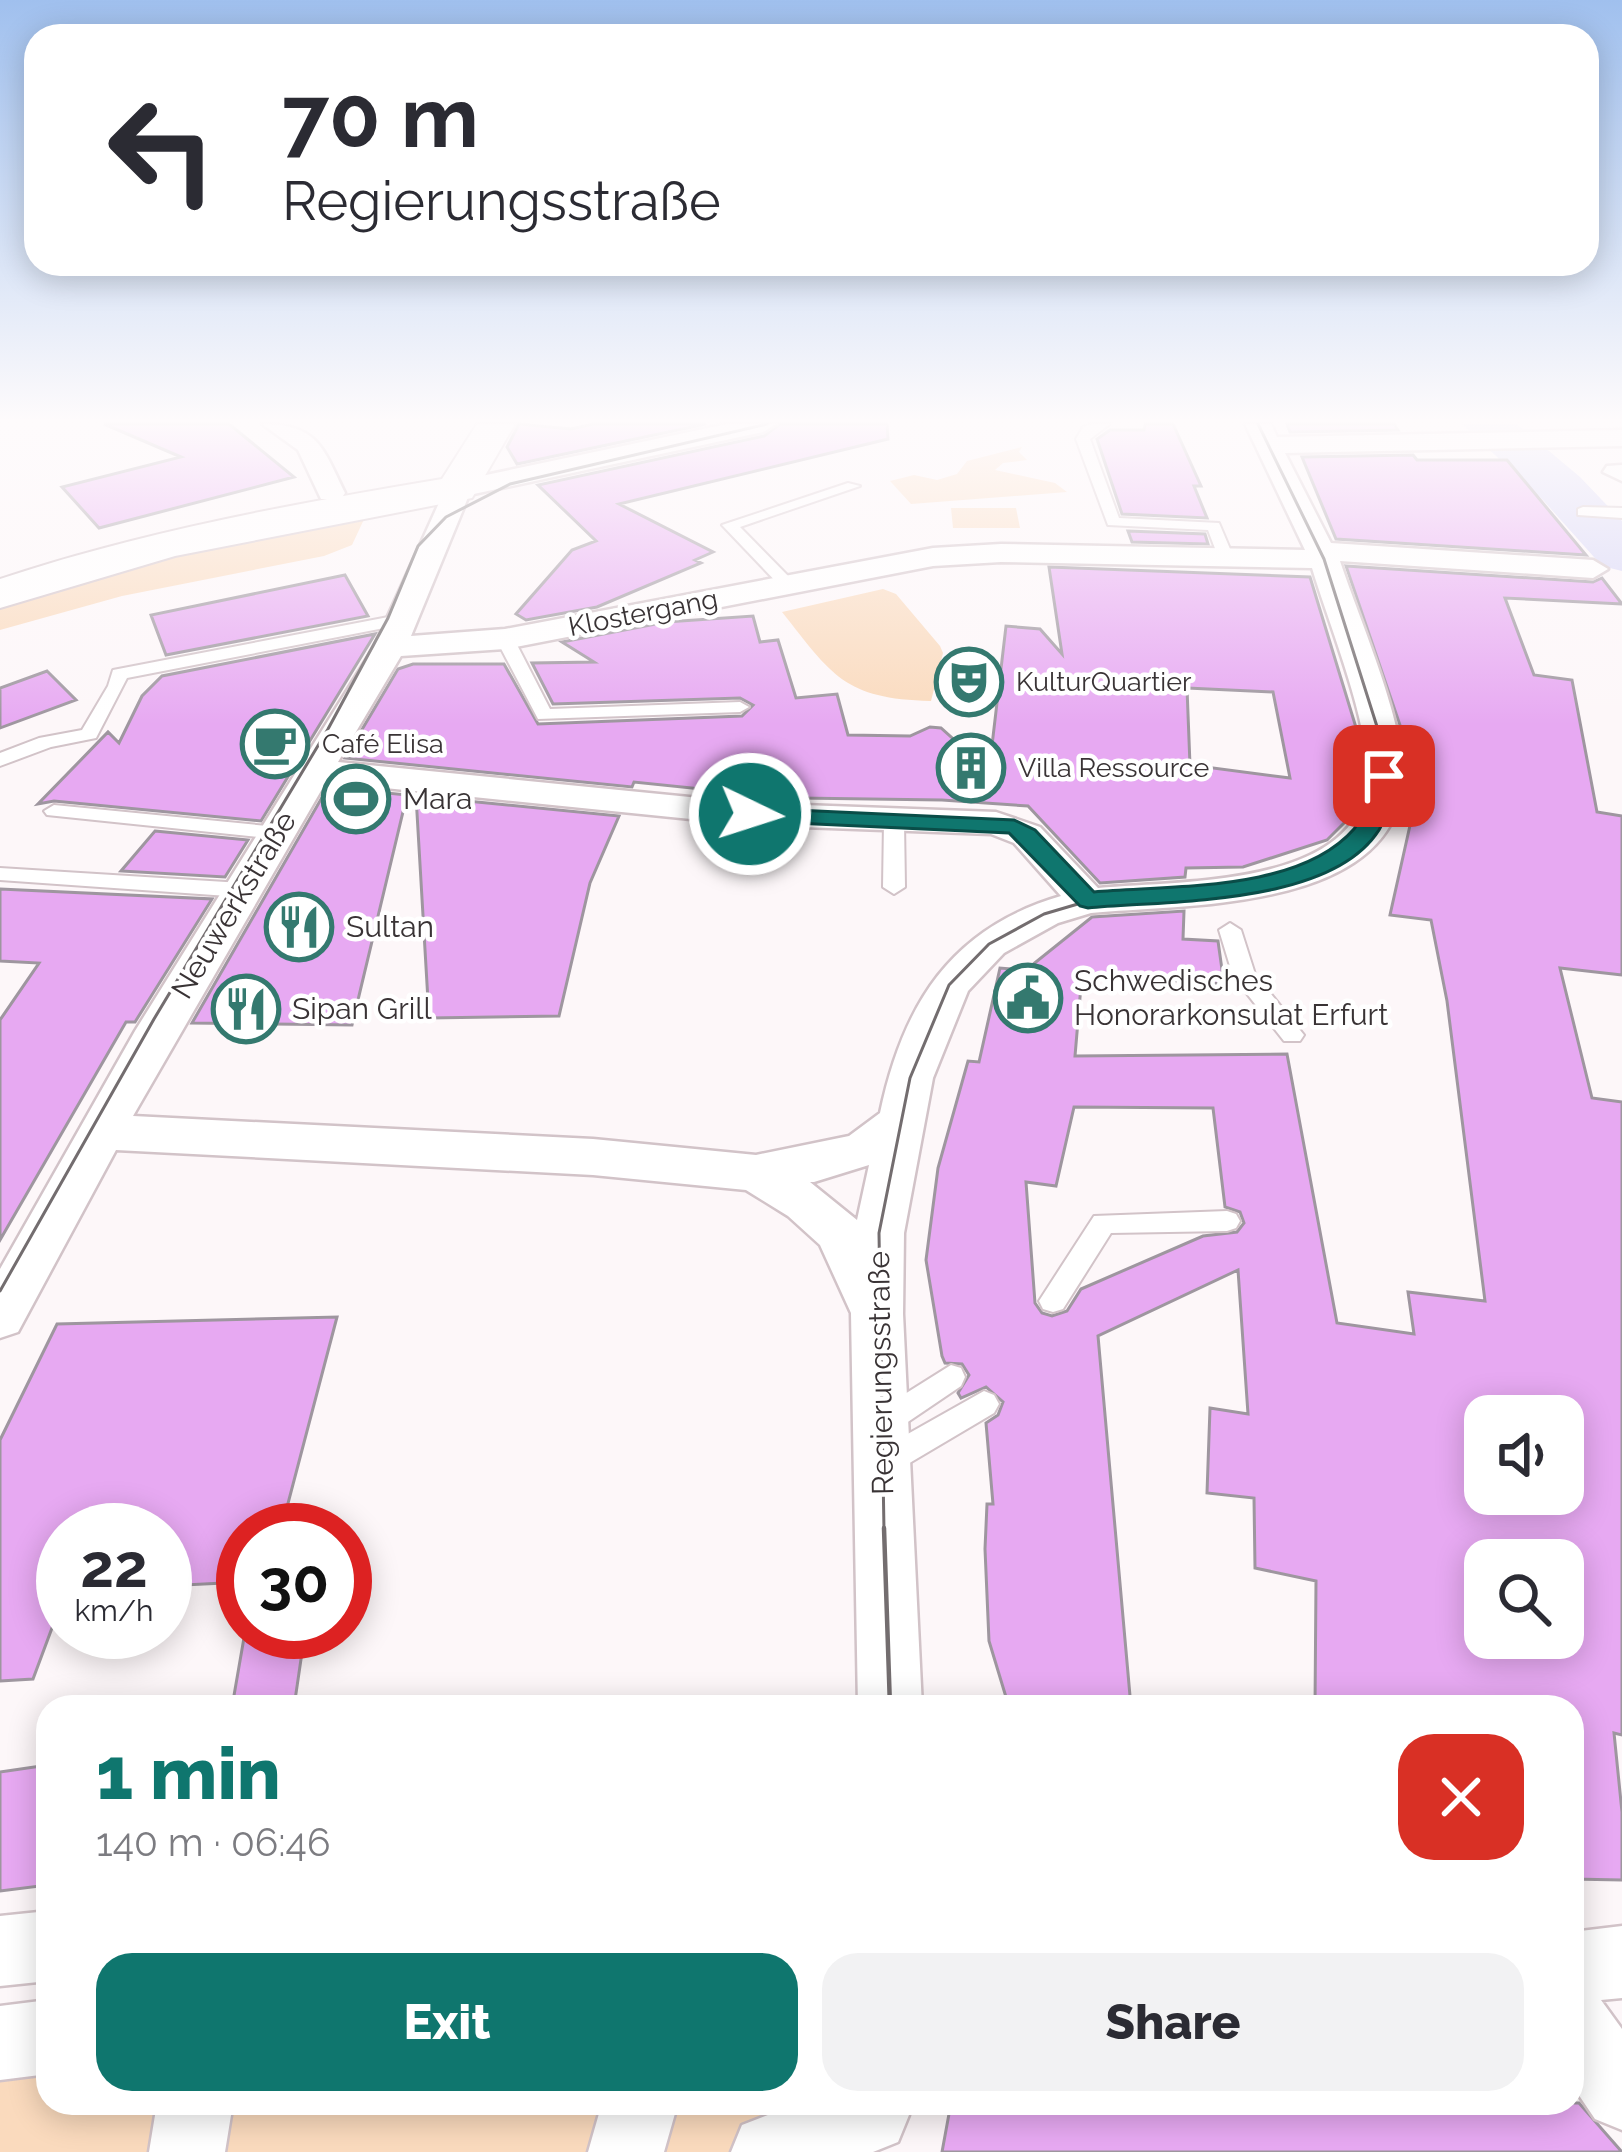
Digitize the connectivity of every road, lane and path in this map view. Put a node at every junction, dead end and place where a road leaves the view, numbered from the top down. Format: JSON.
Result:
{"nodes":[{"id":1,"x":177,"y":524,"type":"edge"},
{"id":2,"x":258,"y":524,"type":"edge"},
{"id":3,"x":443,"y":524,"type":"edge"},
{"id":4,"x":732,"y":524,"type":"edge"},
{"id":5,"x":1174,"y":524,"type":"edge"},
{"id":6,"x":1307,"y":524,"type":"edge"},
{"id":7,"x":1322,"y":555,"type":"junction"},
{"id":8,"x":1225,"y":556,"type":"junction"},
{"id":9,"x":1593,"y":569,"type":"dead end"},
{"id":10,"x":5,"y":581,"type":"edge"},
{"id":11,"x":788,"y":585,"type":"junction"},
{"id":12,"x":397,"y":633,"type":"junction"},
{"id":13,"x":505,"y":639,"type":"junction"},
{"id":14,"x":740,"y":707,"type":"dead end"},
{"id":15,"x":0,"y":760,"type":"edge"},
{"id":16,"x":315,"y":770,"type":"junction"},
{"id":17,"x":54,"y":811,"type":"dead end"},
{"id":18,"x":894,"y":822,"type":"junction"},
{"id":19,"x":278,"y":833,"type":"junction"},
{"id":20,"x":0,"y":874,"type":"edge"},
{"id":21,"x":894,"y":887,"type":"dead end"},
{"id":22,"x":242,"y":890,"type":"junction"},
{"id":23,"x":1088,"y":901,"type":"junction"},
{"id":24,"x":1230,"y":930,"type":"dead end"},
{"id":25,"x":1292,"y":1035,"type":"dead end"},
{"id":26,"x":902,"y":1120,"type":"junction"},
{"id":27,"x":101,"y":1132,"type":"junction"},
{"id":28,"x":756,"y":1173,"type":"junction"},
{"id":29,"x":1227,"y":1221,"type":"dead end"},
{"id":30,"x":1053,"y":1301,"type":"dead end"},
{"id":31,"x":4,"y":1303,"type":"edge"},
{"id":32,"x":877,"y":1314,"type":"junction"},
{"id":33,"x":951,"y":1377,"type":"dead end"},
{"id":34,"x":984,"y":1404,"type":"dead end"},
{"id":35,"x":882,"y":1444,"type":"junction"},
{"id":36,"x":890,"y":1695,"type":"edge"},
{"id":37,"x":36,"y":1947,"type":"edge"},
{"id":38,"x":0,"y":1951,"type":"edge"},
{"id":39,"x":1622,"y":1962,"type":"edge"},
{"id":40,"x":1584,"y":1967,"type":"edge"},
{"id":41,"x":36,"y":2038,"type":"edge"},
{"id":42,"x":1584,"y":2039,"type":"edge"},
{"id":43,"x":0,"y":2043,"type":"edge"},
{"id":44,"x":1622,"y":2092,"type":"edge"},
{"id":45,"x":193,"y":2115,"type":"edge"},
{"id":46,"x":637,"y":2115,"type":"edge"},
{"id":47,"x":870,"y":2123,"type":"edge"},
{"id":48,"x":188,"y":2152,"type":"edge"},
{"id":49,"x":626,"y":2152,"type":"edge"},
{"id":50,"x":769,"y":2152,"type":"edge"}],
"edges":[{"from":1,"to":10,"type":"street"},
{"from":2,"to":10,"type":"street"},
{"from":3,"to":12,"type":"street","name":"Neuwerkstraße"},
{"from":4,"to":11,"type":"lane"},
{"from":5,"to":8,"type":"lane"},
{"from":6,"to":7,"type":"street","name":"Regierungsstraße"},
{"from":7,"to":8,"type":"street","name":"Klostergang"},
{"from":7,"to":9,"type":"street","name":"Klostergang"},
{"from":7,"to":23,"type":"street","name":"Regierungsstraße"},
{"from":8,"to":11,"type":"street","name":"Klostergang"},
{"from":11,"to":13,"type":"street","name":"Klostergang"},
{"from":12,"to":13,"type":"street","name":"Klostergang"},
{"from":12,"to":15,"type":"lane"},
{"from":12,"to":16,"type":"street","name":"Neuwerkstraße"},
{"from":13,"to":14,"type":"lane"},
{"from":16,"to":18,"type":"street"},
{"from":16,"to":19,"type":"street","name":"Neuwerkstraße"},
{"from":17,"to":19,"type":"lane"},
{"from":18,"to":21,"type":"lane"},
{"from":18,"to":23,"type":"street"},
{"from":19,"to":22,"type":"street","name":"Neuwerkstraße"},
{"from":20,"to":22,"type":"lane"},
{"from":22,"to":27,"type":"street","name":"Neuwerkstraße"},
{"from":23,"to":26,"type":"street","name":"Regierungsstraße"},
{"from":24,"to":25,"type":"lane"},
{"from":26,"to":28,"type":"street"},
{"from":26,"to":32,"type":"street","name":"Regierungsstraße"},
{"from":27,"to":28,"type":"street"},
{"from":27,"to":31,"type":"street","name":"Neuwerkstraße"},
{"from":28,"to":32,"type":"street"},
{"from":29,"to":30,"type":"lane"},
{"from":32,"to":35,"type":"street","name":"Regierungsstraße"},
{"from":33,"to":35,"type":"lane"},
{"from":34,"to":35,"type":"lane"},
{"from":35,"to":36,"type":"street","name":"Regierungsstraße"},
{"from":37,"to":38,"type":"street"},
{"from":39,"to":40,"type":"street"},
{"from":41,"to":43,"type":"street"},
{"from":42,"to":44,"type":"street"},
{"from":45,"to":48,"type":"street"},
{"from":46,"to":49,"type":"street"},
{"from":47,"to":50,"type":"street"}]}
